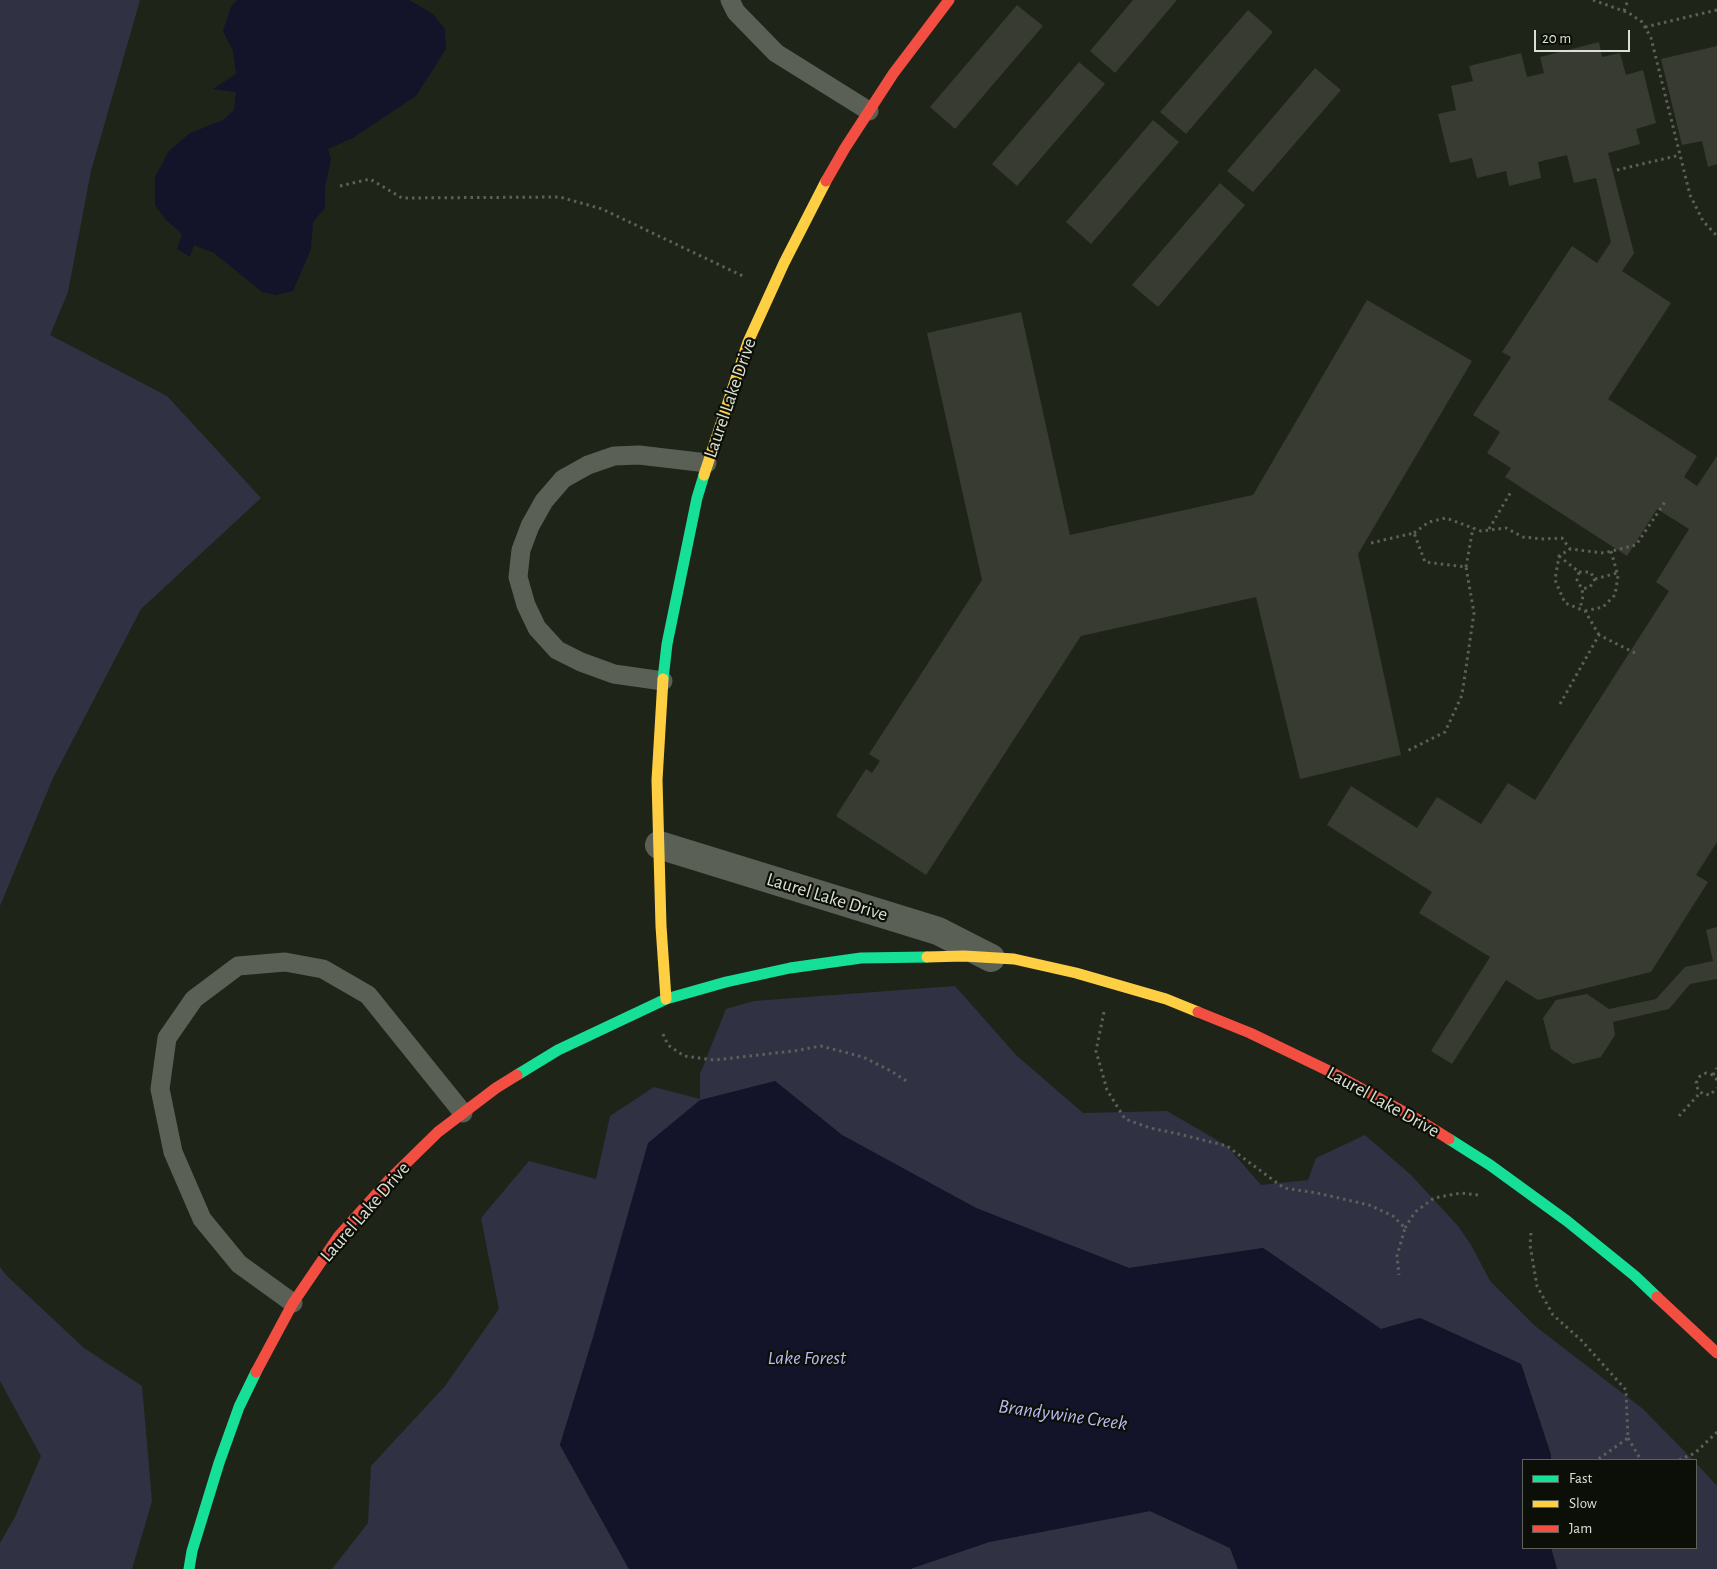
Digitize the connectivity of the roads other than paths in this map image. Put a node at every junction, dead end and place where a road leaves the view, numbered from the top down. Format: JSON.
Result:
{"nodes":[{"id":1,"x":730,"y":0,"type":"edge"},
{"id":2,"x":949,"y":0,"type":"edge"},
{"id":3,"x":869,"y":111,"type":"junction"},
{"id":4,"x":707,"y":463,"type":"junction"},
{"id":5,"x":664,"y":680,"type":"junction"},
{"id":6,"x":659,"y":845,"type":"junction"},
{"id":7,"x":991,"y":958,"type":"junction"},
{"id":8,"x":666,"y":998,"type":"junction"},
{"id":9,"x":464,"y":1113,"type":"junction"},
{"id":10,"x":292,"y":1304,"type":"junction"},
{"id":11,"x":1717,"y":1353,"type":"edge"},
{"id":12,"x":189,"y":1569,"type":"edge"}],
"edges":[{"from":1,"to":3,"type":"lane"},
{"from":2,"to":3,"type":"street","name":"Laurel Lake Drive"},
{"from":3,"to":4,"type":"street","name":"Laurel Lake Drive"},
{"from":4,"to":5,"type":"street","name":"Laurel Lake Drive"},
{"from":4,"to":5,"type":"lane"},
{"from":5,"to":6,"type":"street","name":"Laurel Lake Drive"},
{"from":6,"to":7,"type":"street","name":"Laurel Lake Drive"},
{"from":6,"to":8,"type":"street","name":"Laurel Lake Drive"},
{"from":7,"to":8,"type":"street","name":"Laurel Lake Drive"},
{"from":7,"to":11,"type":"street","name":"Laurel Lake Drive"},
{"from":8,"to":9,"type":"street","name":"Laurel Lake Drive"},
{"from":9,"to":10,"type":"street","name":"Laurel Lake Drive"},
{"from":9,"to":10,"type":"lane"},
{"from":10,"to":12,"type":"street","name":"Laurel Lake Drive"}]}
